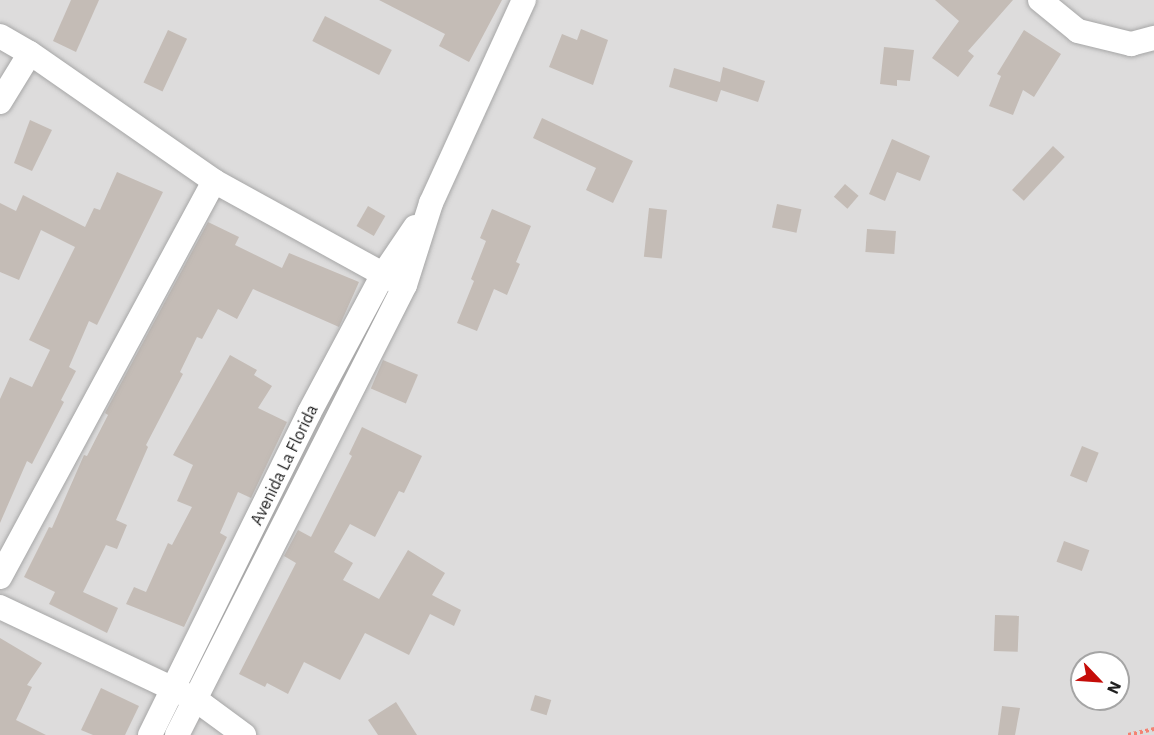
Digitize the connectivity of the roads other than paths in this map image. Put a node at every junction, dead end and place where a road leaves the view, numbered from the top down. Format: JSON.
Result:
{"nodes":[{"id":1,"x":524,"y":0,"type":"edge"},
{"id":2,"x":1040,"y":0,"type":"edge"},
{"id":3,"x":0,"y":36,"type":"edge"},
{"id":4,"x":1154,"y":38,"type":"edge"},
{"id":5,"x":30,"y":53,"type":"junction"},
{"id":6,"x":0,"y":102,"type":"edge"},
{"id":7,"x":214,"y":181,"type":"junction"},
{"id":8,"x":431,"y":202,"type":"junction"},
{"id":9,"x":382,"y":276,"type":"junction"},
{"id":10,"x":405,"y":285,"type":"junction"},
{"id":11,"x":0,"y":577,"type":"edge"},
{"id":12,"x":0,"y":607,"type":"edge"},
{"id":13,"x":172,"y":690,"type":"junction"},
{"id":14,"x":195,"y":699,"type":"junction"},
{"id":15,"x":150,"y":735,"type":"edge"},
{"id":16,"x":177,"y":735,"type":"edge"},
{"id":17,"x":244,"y":735,"type":"edge"}],
"edges":[{"from":1,"to":8,"type":"street"},
{"from":2,"to":4,"type":"street"},
{"from":3,"to":5,"type":"street"},
{"from":5,"to":6,"type":"street"},
{"from":5,"to":7,"type":"street"},
{"from":7,"to":9,"type":"street"},
{"from":7,"to":11,"type":"street"},
{"from":8,"to":9,"type":"street","name":"Avenida La Florida"},
{"from":8,"to":10,"type":"street"},
{"from":9,"to":10,"type":"street"},
{"from":9,"to":13,"type":"street","name":"Avenida La Florida"},
{"from":10,"to":14,"type":"street"},
{"from":12,"to":13,"type":"street"},
{"from":13,"to":14,"type":"street"},
{"from":13,"to":15,"type":"street","name":"Avenida La Florida"},
{"from":14,"to":16,"type":"street"},
{"from":14,"to":17,"type":"street"}]}
